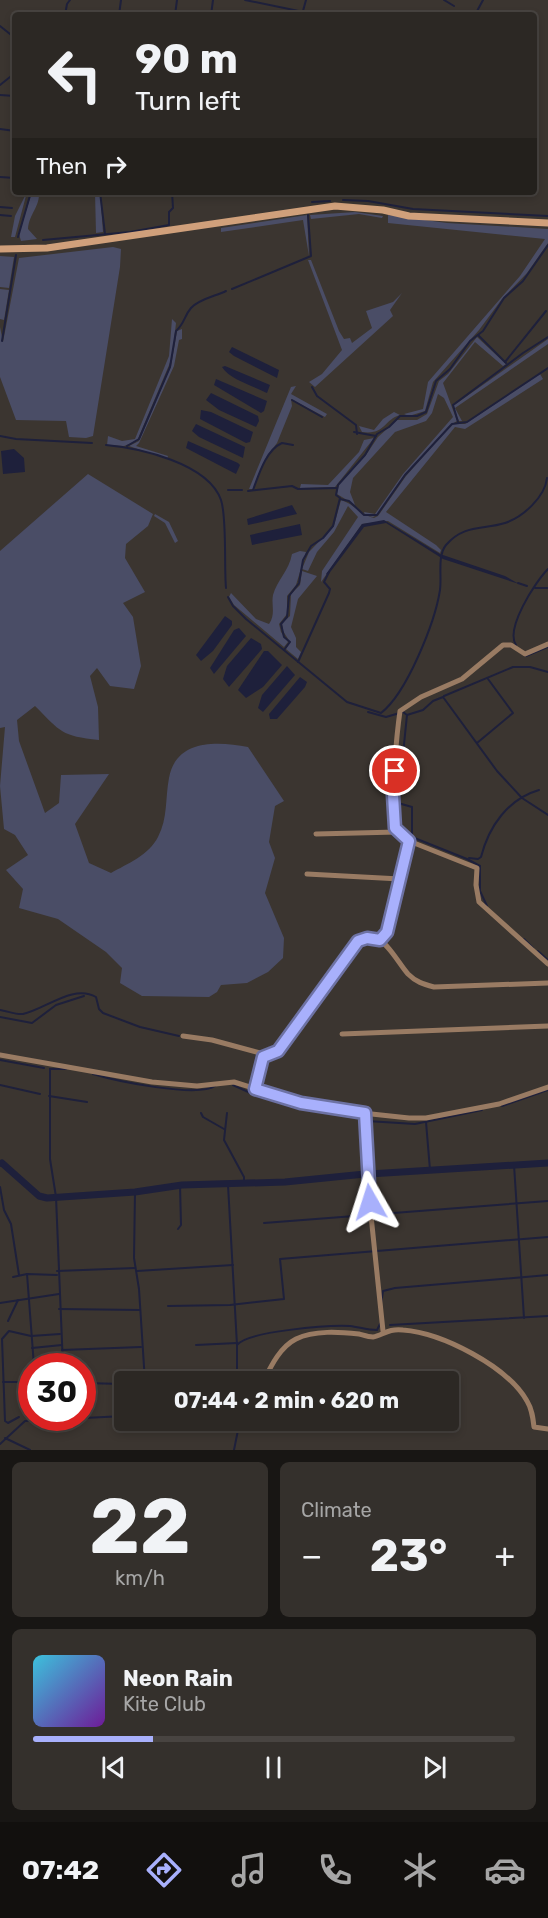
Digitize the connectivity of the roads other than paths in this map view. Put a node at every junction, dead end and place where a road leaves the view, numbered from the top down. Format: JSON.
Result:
{"nodes":[{"id":1,"x":548,"y":224,"type":"edge"},
{"id":2,"x":0,"y":249,"type":"edge"},
{"id":3,"x":548,"y":644,"type":"edge"},
{"id":4,"x":397,"y":832,"type":"junction"},
{"id":5,"x":316,"y":834,"type":"dead end"},
{"id":6,"x":409,"y":841,"type":"junction"},
{"id":7,"x":307,"y":874,"type":"dead end"},
{"id":8,"x":400,"y":879,"type":"junction"},
{"id":9,"x":380,"y":940,"type":"junction"},
{"id":10,"x":548,"y":964,"type":"edge"},
{"id":11,"x":548,"y":983,"type":"edge"},
{"id":12,"x":548,"y":1026,"type":"edge"},
{"id":13,"x":342,"y":1034,"type":"dead end"},
{"id":14,"x":183,"y":1036,"type":"dead end"},
{"id":15,"x":0,"y":1055,"type":"edge"},
{"id":16,"x":263,"y":1057,"type":"junction"},
{"id":17,"x":548,"y":1086,"type":"edge"},
{"id":18,"x":255,"y":1089,"type":"junction"},
{"id":19,"x":365,"y":1113,"type":"junction"},
{"id":20,"x":383,"y":1331,"type":"junction"},
{"id":21,"x":270,"y":1371,"type":"edge"},
{"id":22,"x":548,"y":1430,"type":"edge"}],
"edges":[{"from":1,"to":2,"type":"street"},
{"from":3,"to":4,"type":"street"},
{"from":4,"to":5,"type":"street"},
{"from":4,"to":6,"type":"street"},
{"from":6,"to":8,"type":"street"},
{"from":6,"to":10,"type":"street"},
{"from":7,"to":8,"type":"street"},
{"from":8,"to":9,"type":"street"},
{"from":9,"to":11,"type":"street"},
{"from":9,"to":16,"type":"street"},
{"from":12,"to":13,"type":"street"},
{"from":14,"to":16,"type":"street"},
{"from":15,"to":18,"type":"street"},
{"from":16,"to":18,"type":"street"},
{"from":17,"to":19,"type":"street"},
{"from":18,"to":19,"type":"street"},
{"from":19,"to":20,"type":"street"},
{"from":20,"to":21,"type":"street"},
{"from":20,"to":22,"type":"street"}]}
